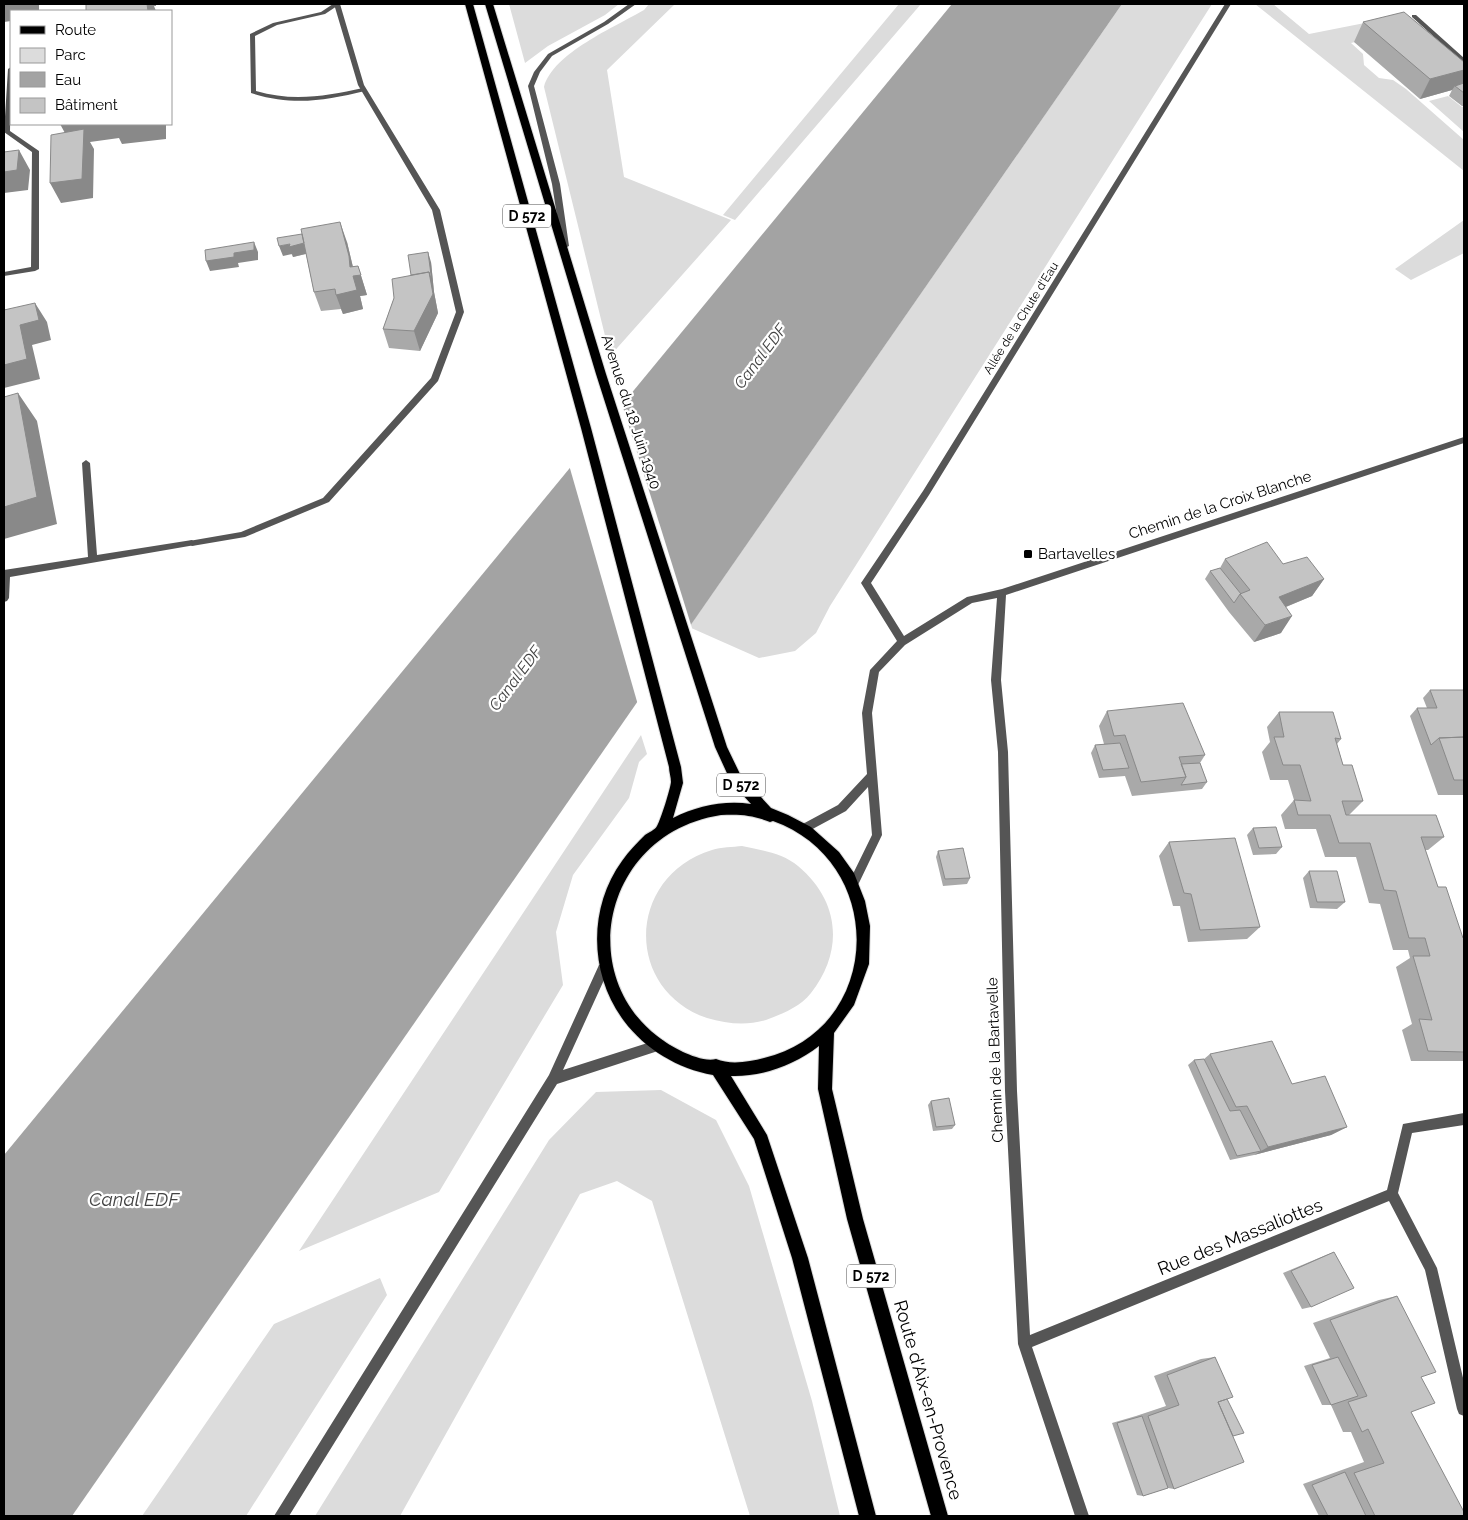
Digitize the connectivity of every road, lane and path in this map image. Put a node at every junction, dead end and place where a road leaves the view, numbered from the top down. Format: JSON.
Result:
{"nodes":[{"id":1,"x":337,"y":4,"type":"edge"},
{"id":2,"x":469,"y":4,"type":"edge"},
{"id":3,"x":489,"y":4,"type":"edge"},
{"id":4,"x":633,"y":4,"type":"edge"},
{"id":5,"x":1228,"y":4,"type":"edge"},
{"id":6,"x":1414,"y":16,"type":"dead end"},
{"id":7,"x":1464,"y":61,"type":"edge"},
{"id":8,"x":10,"y":85,"type":"edge"},
{"id":9,"x":363,"y":90,"type":"junction"},
{"id":10,"x":568,"y":264,"type":"junction"},
{"id":11,"x":4,"y":274,"type":"edge"},
{"id":12,"x":1464,"y":440,"type":"edge"},
{"id":13,"x":86,"y":463,"type":"dead end"},
{"id":14,"x":93,"y":559,"type":"junction"},
{"id":15,"x":5,"y":574,"type":"edge"},
{"id":16,"x":1002,"y":593,"type":"junction"},
{"id":17,"x":4,"y":598,"type":"edge"},
{"id":18,"x":902,"y":642,"type":"junction"},
{"id":19,"x":872,"y":776,"type":"junction"},
{"id":20,"x":770,"y":816,"type":"junction"},
{"id":21,"x":803,"y":829,"type":"junction"},
{"id":22,"x":662,"y":831,"type":"junction"},
{"id":23,"x":854,"y":882,"type":"junction"},
{"id":24,"x":602,"y":969,"type":"junction"},
{"id":25,"x":827,"y":1031,"type":"junction"},
{"id":26,"x":660,"y":1045,"type":"junction"},
{"id":27,"x":716,"y":1066,"type":"junction"},
{"id":28,"x":553,"y":1079,"type":"junction"},
{"id":29,"x":1464,"y":1119,"type":"edge"},
{"id":30,"x":1392,"y":1194,"type":"junction"},
{"id":31,"x":1024,"y":1344,"type":"junction"},
{"id":32,"x":1464,"y":1409,"type":"edge"},
{"id":33,"x":281,"y":1516,"type":"edge"},
{"id":34,"x":868,"y":1516,"type":"edge"},
{"id":35,"x":940,"y":1516,"type":"edge"},
{"id":36,"x":1082,"y":1516,"type":"edge"}],
"edges":[{"from":1,"to":9,"type":"street"},
{"from":1,"to":9,"type":"street"},
{"from":2,"to":22,"type":"main road","number":"D 572"},
{"from":3,"to":10,"type":"main road","name":"Avenue du 18 Juin 1940","number":"D 572"},
{"from":4,"to":10,"type":"street"},
{"from":5,"to":18,"type":"street","name":"Allée de la Chute d'Eau"},
{"from":6,"to":7,"type":"street"},
{"from":8,"to":11,"type":"street"},
{"from":9,"to":14,"type":"street"},
{"from":10,"to":20,"type":"main road","name":"Avenue du 18 Juin 1940","number":"D 572"},
{"from":12,"to":16,"type":"street","name":"Chemin de la Croix Blanche"},
{"from":13,"to":14,"type":"street"},
{"from":14,"to":15,"type":"street"},
{"from":15,"to":17,"type":"street"},
{"from":16,"to":18,"type":"street","name":"Chemin de la Croix Blanche"},
{"from":16,"to":31,"type":"street","name":"Chemin de la Bartavelle"},
{"from":18,"to":19,"type":"street","name":"Chemin de la Croix Blanche"},
{"from":19,"to":21,"type":"street"},
{"from":19,"to":23,"type":"street","name":"Chemin de la Croix Blanche"},
{"from":20,"to":21,"type":"main road"},
{"from":20,"to":22,"type":"main road"},
{"from":21,"to":23,"type":"main road"},
{"from":22,"to":24,"type":"main road"},
{"from":23,"to":25,"type":"main road"},
{"from":24,"to":26,"type":"main road"},
{"from":24,"to":28,"type":"street"},
{"from":25,"to":27,"type":"main road"},
{"from":25,"to":35,"type":"main road","name":"Route d'Aix-en-Provence","number":"D 572"},
{"from":26,"to":27,"type":"main road"},
{"from":26,"to":28,"type":"street"},
{"from":27,"to":34,"type":"main road"},
{"from":28,"to":33,"type":"street"},
{"from":29,"to":30,"type":"street"},
{"from":30,"to":31,"type":"street","name":"Rue des Massaliottes"},
{"from":30,"to":32,"type":"street"},
{"from":31,"to":36,"type":"street","name":"Chemin de la Bartavelle"}]}
